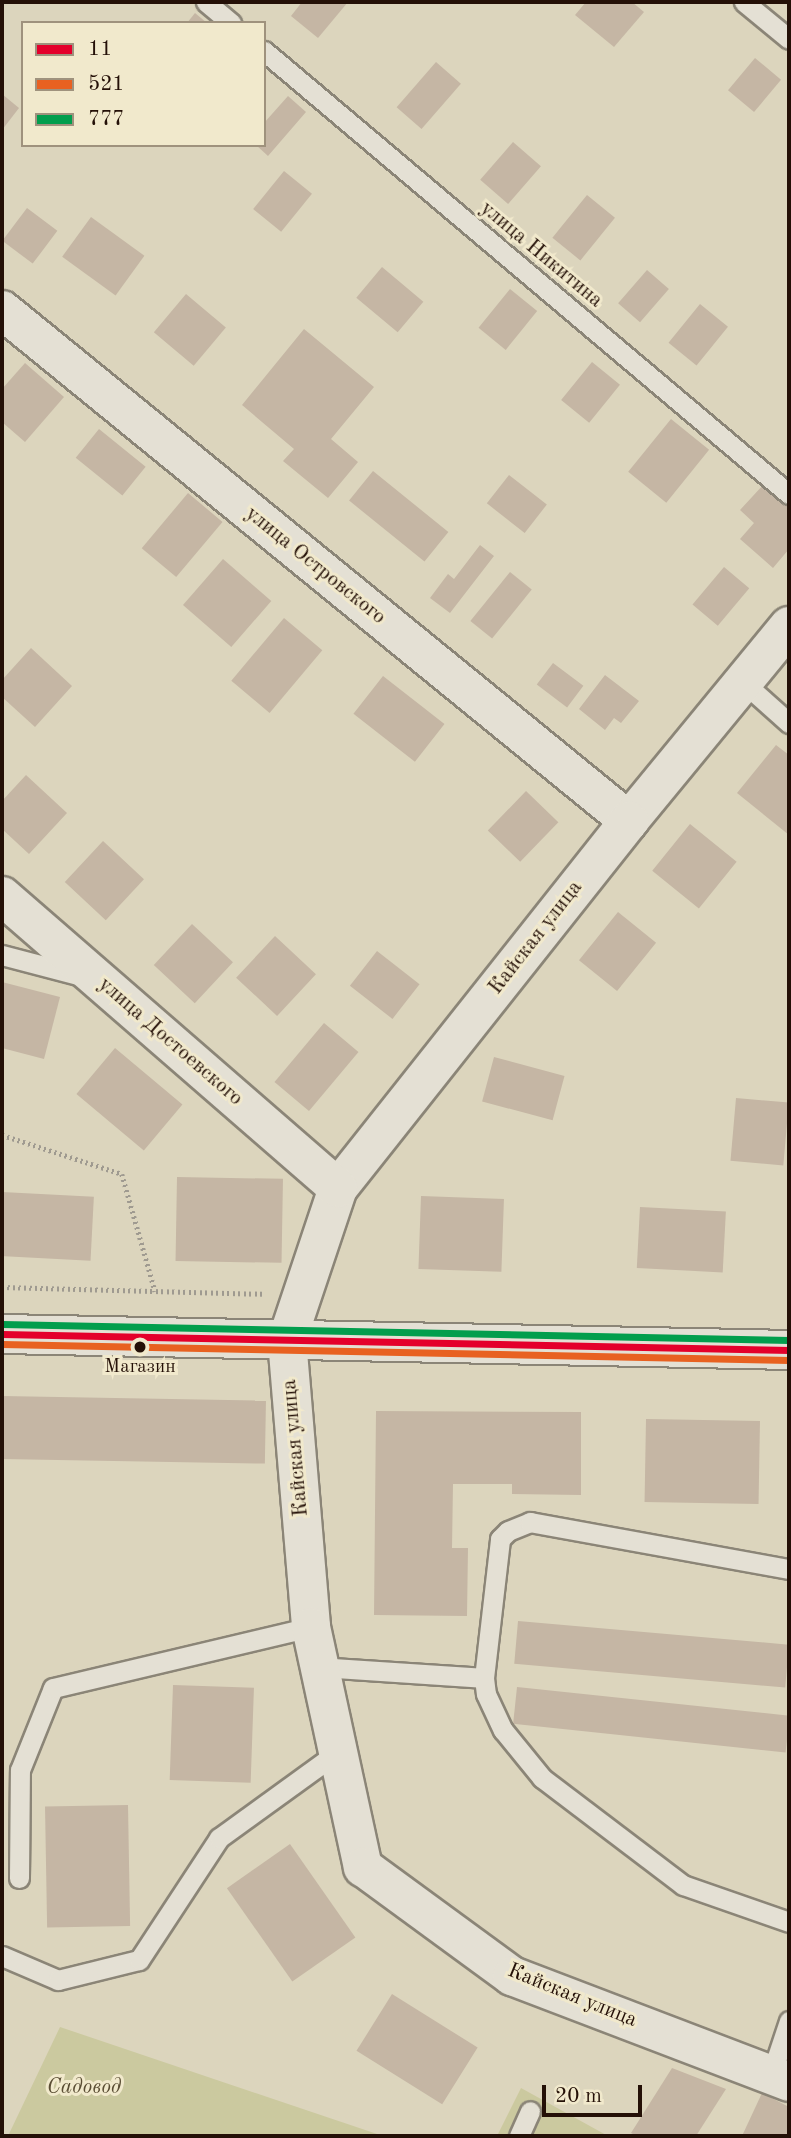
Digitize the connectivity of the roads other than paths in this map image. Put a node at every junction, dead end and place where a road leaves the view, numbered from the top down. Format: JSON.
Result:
{"nodes":[{"id":1,"x":206,"y":2,"type":"edge"},
{"id":2,"x":744,"y":2,"type":"edge"},
{"id":3,"x":229,"y":21,"type":"edge"},
{"id":4,"x":789,"y":38,"type":"edge"},
{"id":5,"x":266,"y":53,"type":"edge"},
{"id":6,"x":2,"y":310,"type":"edge"},
{"id":7,"x":789,"y":494,"type":"edge"},
{"id":8,"x":789,"y":626,"type":"edge"},
{"id":9,"x":743,"y":682,"type":"junction"},
{"id":10,"x":789,"y":723,"type":"edge"},
{"id":11,"x":629,"y":821,"type":"junction"},
{"id":12,"x":2,"y":896,"type":"edge"},
{"id":13,"x":2,"y":955,"type":"edge"},
{"id":14,"x":100,"y":981,"type":"junction"},
{"id":15,"x":338,"y":1188,"type":"junction"},
{"id":16,"x":2,"y":1334,"type":"edge"},
{"id":17,"x":287,"y":1340,"type":"junction"},
{"id":18,"x":789,"y":1349,"type":"edge"},
{"id":19,"x":789,"y":1569,"type":"edge"},
{"id":20,"x":311,"y":1627,"type":"junction"},
{"id":21,"x":319,"y":1667,"type":"junction"},
{"id":22,"x":484,"y":1678,"type":"junction"},
{"id":23,"x":338,"y":1752,"type":"junction"},
{"id":24,"x":19,"y":1878,"type":"dead end"},
{"id":25,"x":789,"y":1922,"type":"edge"},
{"id":26,"x":2,"y":1956,"type":"edge"},
{"id":27,"x":789,"y":2021,"type":"edge"},
{"id":28,"x":780,"y":2079,"type":"edge"},
{"id":29,"x":530,"y":2111,"type":"dead end"},
{"id":30,"x":519,"y":2136,"type":"edge"}],
"edges":[{"from":1,"to":3,"type":"lane"},
{"from":2,"to":4,"type":"lane"},
{"from":5,"to":7,"type":"lane","name":"улица Никитина"},
{"from":6,"to":11,"type":"street","name":"улица Островского"},
{"from":8,"to":9,"type":"street","name":"Кайская улица"},
{"from":9,"to":10,"type":"lane"},
{"from":9,"to":11,"type":"street","name":"Кайская улица"},
{"from":11,"to":15,"type":"street","name":"Кайская улица"},
{"from":12,"to":14,"type":"street","name":"улица Достоевского"},
{"from":13,"to":14,"type":"lane"},
{"from":14,"to":15,"type":"street","name":"улица Достоевского"},
{"from":15,"to":17,"type":"street","name":"Кайская улица"},
{"from":16,"to":17,"type":"street"},
{"from":17,"to":18,"type":"street"},
{"from":17,"to":20,"type":"street","name":"Кайская улица"},
{"from":19,"to":22,"type":"lane"},
{"from":20,"to":21,"type":"street","name":"Кайская улица"},
{"from":20,"to":24,"type":"lane"},
{"from":21,"to":22,"type":"lane"},
{"from":21,"to":23,"type":"street","name":"Кайская улица"},
{"from":22,"to":25,"type":"lane"},
{"from":23,"to":26,"type":"lane"},
{"from":23,"to":28,"type":"street","name":"Кайская улица"},
{"from":27,"to":28,"type":"lane"},
{"from":29,"to":30,"type":"lane"}]}
